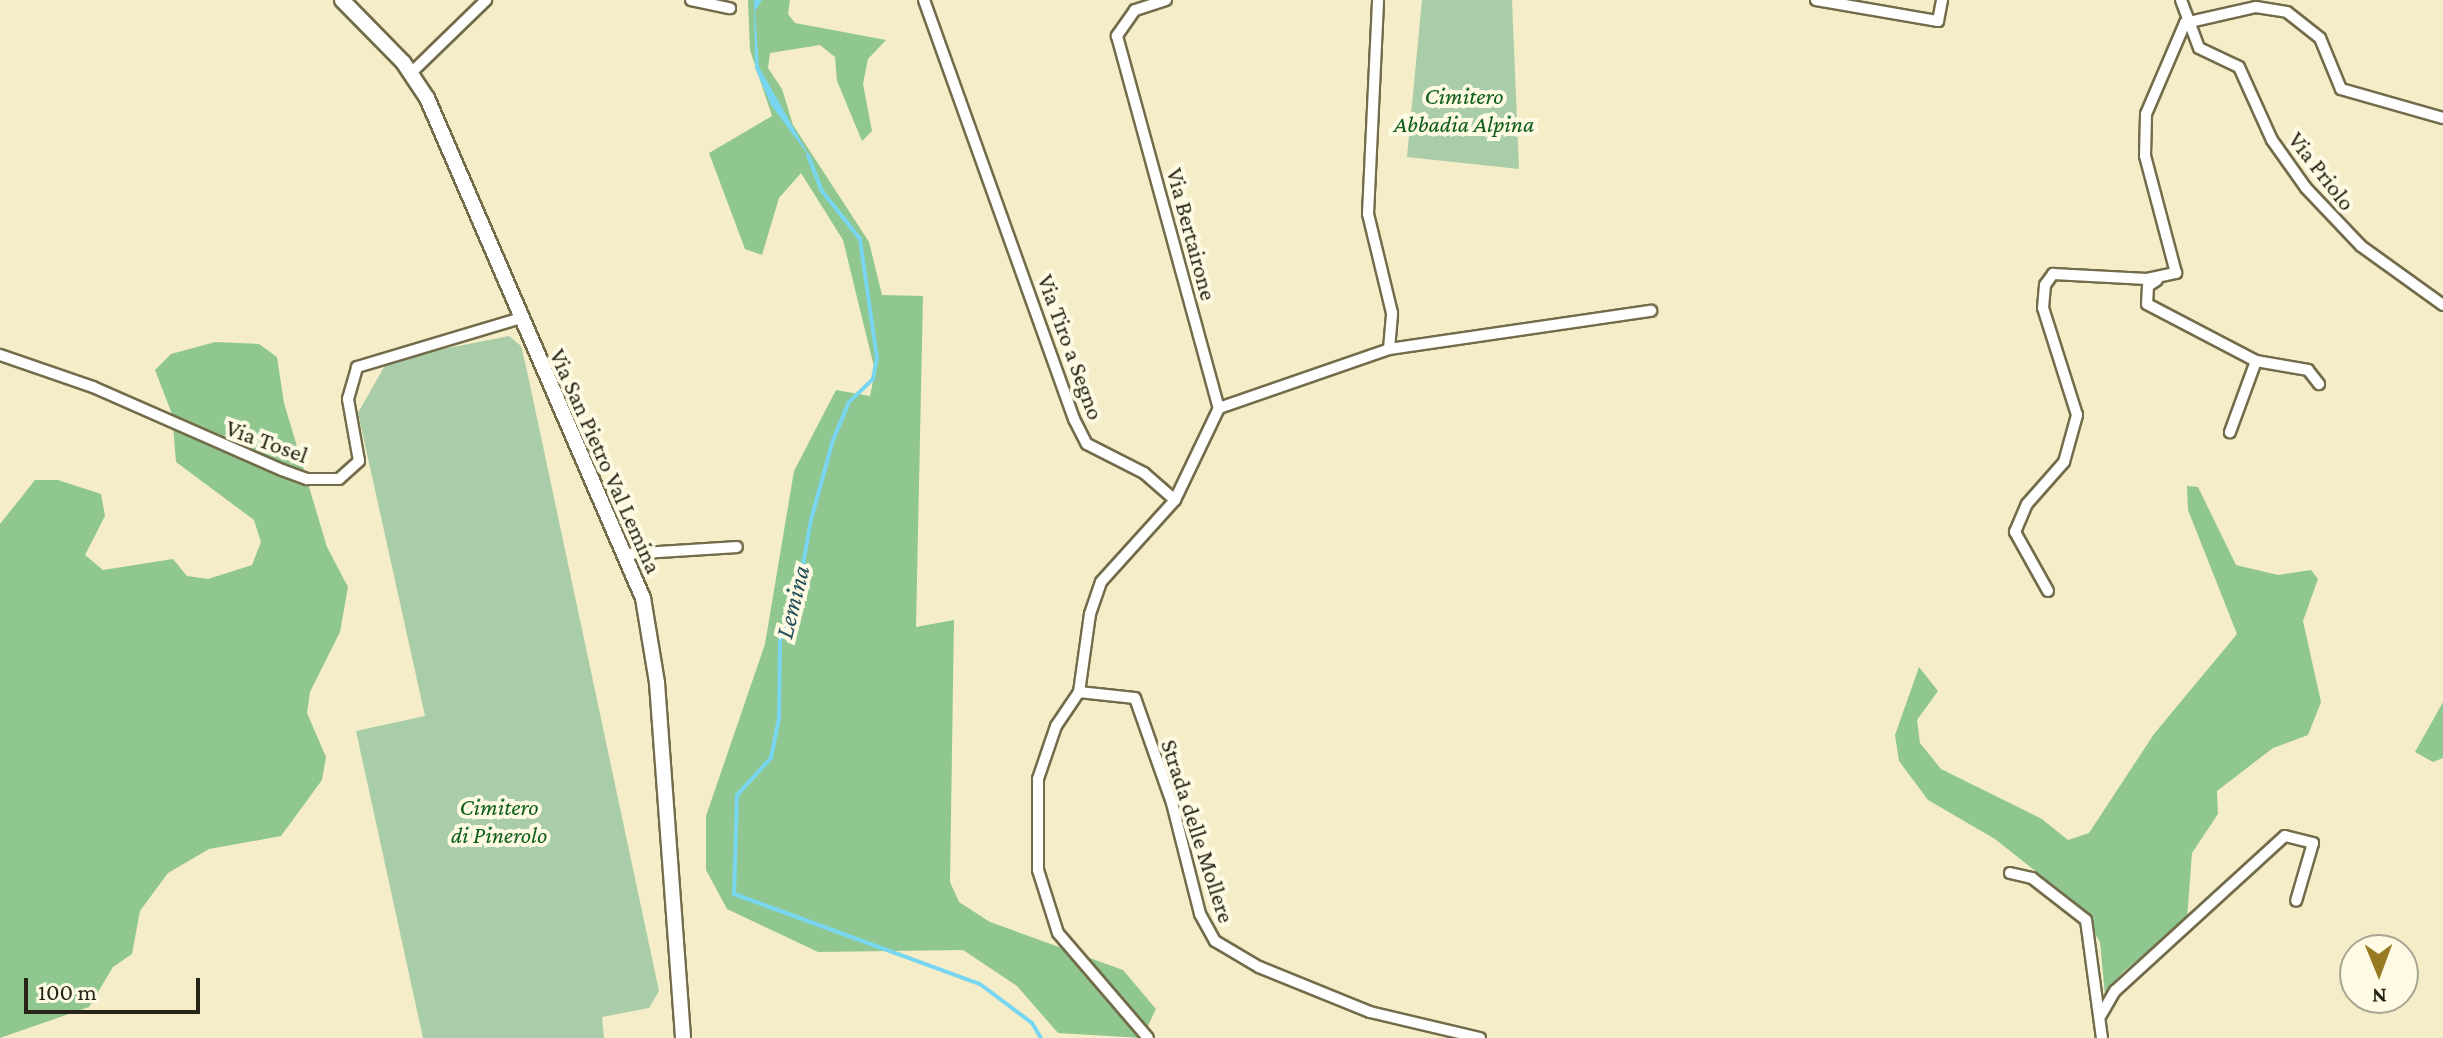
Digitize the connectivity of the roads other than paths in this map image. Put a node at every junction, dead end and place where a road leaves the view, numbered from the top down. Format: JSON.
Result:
{"nodes":[{"id":1,"x":342,"y":0,"type":"edge"},
{"id":2,"x":486,"y":0,"type":"edge"},
{"id":3,"x":691,"y":0,"type":"edge"},
{"id":4,"x":924,"y":0,"type":"edge"},
{"id":5,"x":1166,"y":0,"type":"edge"},
{"id":6,"x":1378,"y":0,"type":"edge"},
{"id":7,"x":1816,"y":0,"type":"edge"},
{"id":8,"x":1942,"y":0,"type":"edge"},
{"id":9,"x":2181,"y":0,"type":"edge"},
{"id":10,"x":730,"y":8,"type":"dead end"},
{"id":11,"x":2185,"y":23,"type":"junction"},
{"id":12,"x":411,"y":73,"type":"junction"},
{"id":13,"x":2443,"y":118,"type":"edge"},
{"id":14,"x":2163,"y":277,"type":"junction"},
{"id":15,"x":2443,"y":305,"type":"edge"},
{"id":16,"x":1651,"y":311,"type":"dead end"},
{"id":17,"x":518,"y":319,"type":"junction"},
{"id":18,"x":1389,"y":349,"type":"junction"},
{"id":19,"x":0,"y":355,"type":"edge"},
{"id":20,"x":2256,"y":361,"type":"junction"},
{"id":21,"x":2319,"y":384,"type":"dead end"},
{"id":22,"x":1219,"y":408,"type":"junction"},
{"id":23,"x":2230,"y":432,"type":"dead end"},
{"id":24,"x":1175,"y":500,"type":"junction"},
{"id":25,"x":737,"y":547,"type":"dead end"},
{"id":26,"x":628,"y":554,"type":"junction"},
{"id":27,"x":2048,"y":591,"type":"dead end"},
{"id":28,"x":1079,"y":692,"type":"junction"},
{"id":29,"x":2010,"y":873,"type":"dead end"},
{"id":30,"x":2296,"y":901,"type":"dead end"},
{"id":31,"x":2101,"y":1015,"type":"junction"},
{"id":32,"x":683,"y":1038,"type":"edge"},
{"id":33,"x":1148,"y":1038,"type":"edge"},
{"id":34,"x":1480,"y":1038,"type":"edge"},
{"id":35,"x":2102,"y":1038,"type":"edge"}],
"edges":[{"from":1,"to":12,"type":"street","name":"Via San Pietro Val Lemina"},
{"from":2,"to":12,"type":"street"},
{"from":3,"to":10,"type":"street"},
{"from":4,"to":24,"type":"street","name":"Via Tiro a Segno"},
{"from":5,"to":22,"type":"street","name":"Via Bertairone"},
{"from":6,"to":18,"type":"street"},
{"from":7,"to":8,"type":"street"},
{"from":9,"to":11,"type":"street","name":"Via Priolo"},
{"from":11,"to":13,"type":"street"},
{"from":11,"to":14,"type":"street"},
{"from":11,"to":15,"type":"street","name":"Via Priolo"},
{"from":12,"to":17,"type":"street","name":"Via San Pietro Val Lemina"},
{"from":14,"to":20,"type":"street"},
{"from":14,"to":27,"type":"street"},
{"from":16,"to":18,"type":"street"},
{"from":17,"to":19,"type":"street","name":"Via Tosel"},
{"from":17,"to":26,"type":"street","name":"Via San Pietro Val Lemina"},
{"from":18,"to":22,"type":"street"},
{"from":20,"to":21,"type":"street"},
{"from":20,"to":23,"type":"street"},
{"from":22,"to":24,"type":"street"},
{"from":24,"to":28,"type":"street"},
{"from":25,"to":26,"type":"street"},
{"from":26,"to":32,"type":"street","name":"Via San Pietro Val Lemina"},
{"from":28,"to":33,"type":"street"},
{"from":28,"to":34,"type":"street","name":"Strada delle Mollere"},
{"from":29,"to":31,"type":"street"},
{"from":30,"to":31,"type":"street"},
{"from":31,"to":35,"type":"street"}]}
